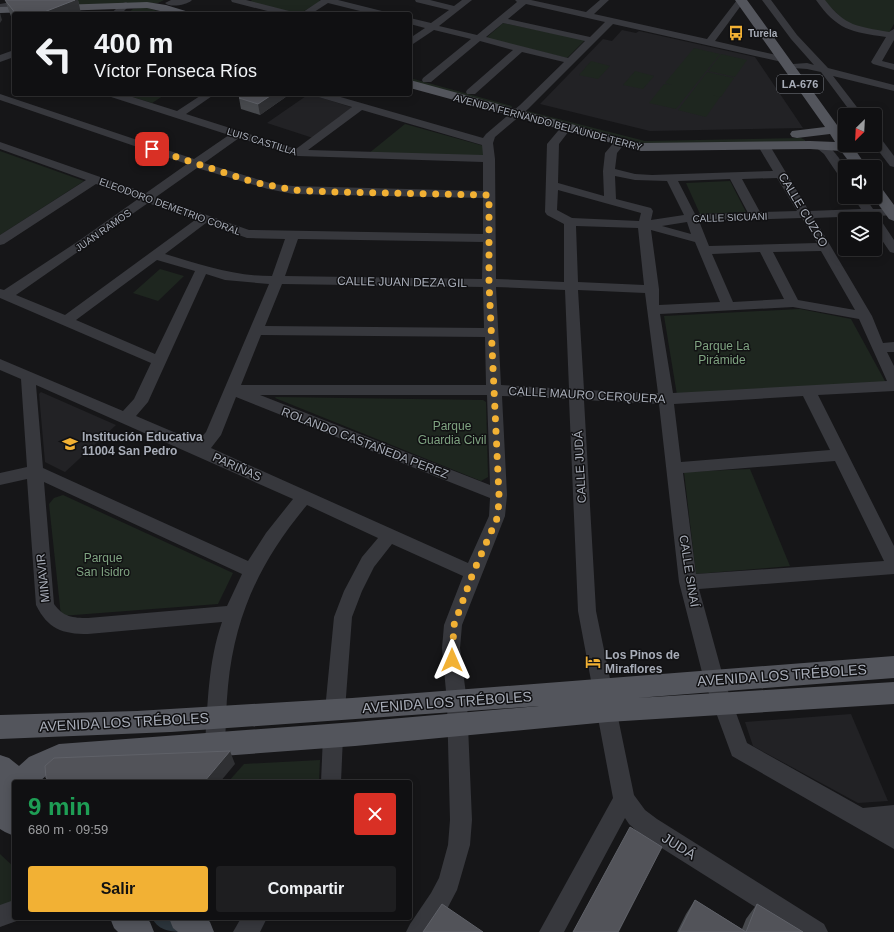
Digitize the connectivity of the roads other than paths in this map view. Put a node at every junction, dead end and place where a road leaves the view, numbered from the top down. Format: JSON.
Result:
{"nodes":[{"id":1,"x":37,"y":0,"type":"edge"},
{"id":2,"x":46,"y":0,"type":"edge"},
{"id":3,"x":327,"y":0,"type":"edge"},
{"id":4,"x":419,"y":0,"type":"edge"},
{"id":5,"x":468,"y":0,"type":"edge"},
{"id":6,"x":605,"y":0,"type":"edge"},
{"id":7,"x":744,"y":0,"type":"edge"},
{"id":8,"x":766,"y":0,"type":"edge"},
{"id":9,"x":820,"y":0,"type":"edge"},
{"id":10,"x":242,"y":1,"type":"edge"},
{"id":11,"x":522,"y":1,"type":"edge"},
{"id":12,"x":126,"y":6,"type":"junction"},
{"id":13,"x":173,"y":6,"type":"edge"},
{"id":14,"x":0,"y":7,"type":"edge"},
{"id":15,"x":456,"y":9,"type":"junction"},
{"id":16,"x":0,"y":10,"type":"edge"},
{"id":17,"x":13,"y":12,"type":"edge"},
{"id":18,"x":21,"y":12,"type":"edge"},
{"id":19,"x":34,"y":12,"type":"edge"},
{"id":20,"x":118,"y":12,"type":"edge"},
{"id":21,"x":183,"y":12,"type":"edge"},
{"id":22,"x":283,"y":12,"type":"edge"},
{"id":23,"x":308,"y":12,"type":"edge"},
{"id":24,"x":375,"y":12,"type":"edge"},
{"id":25,"x":12,"y":14,"type":"edge"},
{"id":26,"x":588,"y":15,"type":"junction"},
{"id":27,"x":0,"y":16,"type":"edge"},
{"id":28,"x":501,"y":20,"type":"junction"},
{"id":29,"x":412,"y":21,"type":"edge"},
{"id":30,"x":611,"y":21,"type":"junction"},
{"id":31,"x":432,"y":26,"type":"junction"},
{"id":32,"x":893,"y":35,"type":"edge"},
{"id":33,"x":480,"y":38,"type":"junction"},
{"id":34,"x":591,"y":40,"type":"junction"},
{"id":35,"x":412,"y":41,"type":"edge"},
{"id":36,"x":709,"y":42,"type":"junction"},
{"id":37,"x":521,"y":48,"type":"junction"},
{"id":38,"x":12,"y":54,"type":"edge"},
{"id":39,"x":0,"y":59,"type":"edge"},
{"id":40,"x":782,"y":59,"type":"junction"},
{"id":41,"x":570,"y":61,"type":"junction"},
{"id":42,"x":796,"y":66,"type":"junction"},
{"id":43,"x":894,"y":67,"type":"edge"},
{"id":44,"x":824,"y":70,"type":"junction"},
{"id":45,"x":412,"y":76,"type":"edge"},
{"id":46,"x":427,"y":80,"type":"junction"},
{"id":47,"x":412,"y":84,"type":"edge"},
{"id":48,"x":894,"y":85,"type":"edge"},
{"id":49,"x":894,"y":88,"type":"edge"},
{"id":50,"x":471,"y":92,"type":"junction"},
{"id":51,"x":2,"y":94,"type":"edge"},
{"id":52,"x":118,"y":96,"type":"edge"},
{"id":53,"x":207,"y":96,"type":"edge"},
{"id":54,"x":326,"y":96,"type":"edge"},
{"id":55,"x":360,"y":106,"type":"junction"},
{"id":56,"x":853,"y":108,"type":"edge"},
{"id":57,"x":520,"y":110,"type":"junction"},
{"id":58,"x":178,"y":115,"type":"junction"},
{"id":59,"x":567,"y":127,"type":"junction"},
{"id":60,"x":838,"y":127,"type":"edge"},
{"id":61,"x":838,"y":128,"type":"edge"},
{"id":62,"x":838,"y":131,"type":"edge"},
{"id":63,"x":237,"y":134,"type":"junction"},
{"id":64,"x":819,"y":141,"type":"junction"},
{"id":65,"x":620,"y":142,"type":"junction"},
{"id":66,"x":882,"y":143,"type":"edge"},
{"id":67,"x":0,"y":144,"type":"edge"},
{"id":68,"x":838,"y":144,"type":"edge"},
{"id":69,"x":764,"y":146,"type":"junction"},
{"id":70,"x":488,"y":151,"type":"junction"},
{"id":71,"x":856,"y":152,"type":"edge"},
{"id":72,"x":298,"y":153,"type":"junction"},
{"id":73,"x":864,"y":160,"type":"edge"},
{"id":74,"x":196,"y":164,"type":"junction"},
{"id":75,"x":894,"y":164,"type":"edge"},
{"id":76,"x":838,"y":167,"type":"edge"},
{"id":77,"x":609,"y":171,"type":"junction"},
{"id":78,"x":781,"y":174,"type":"junction"},
{"id":79,"x":734,"y":175,"type":"junction"},
{"id":80,"x":671,"y":178,"type":"junction"},
{"id":81,"x":95,"y":179,"type":"junction"},
{"id":82,"x":551,"y":185,"type":"junction"},
{"id":83,"x":882,"y":188,"type":"edge"},
{"id":84,"x":489,"y":195,"type":"junction"},
{"id":85,"x":882,"y":197,"type":"edge"},
{"id":86,"x":147,"y":198,"type":"junction"},
{"id":87,"x":610,"y":200,"type":"junction"},
{"id":88,"x":893,"y":210,"type":"edge"},
{"id":89,"x":806,"y":214,"type":"junction"},
{"id":90,"x":882,"y":214,"type":"edge"},
{"id":91,"x":756,"y":216,"type":"junction"},
{"id":92,"x":838,"y":216,"type":"edge"},
{"id":93,"x":204,"y":218,"type":"junction"},
{"id":94,"x":646,"y":218,"type":"junction"},
{"id":95,"x":691,"y":218,"type":"junction"},
{"id":96,"x":570,"y":222,"type":"junction"},
{"id":97,"x":882,"y":231,"type":"edge"},
{"id":98,"x":293,"y":235,"type":"junction"},
{"id":99,"x":489,"y":238,"type":"junction"},
{"id":100,"x":0,"y":241,"type":"edge"},
{"id":101,"x":703,"y":245,"type":"junction"},
{"id":102,"x":825,"y":247,"type":"junction"},
{"id":103,"x":764,"y":248,"type":"junction"},
{"id":104,"x":894,"y":249,"type":"edge"},
{"id":105,"x":156,"y":254,"type":"junction"},
{"id":106,"x":202,"y":269,"type":"junction"},
{"id":107,"x":277,"y":280,"type":"junction"},
{"id":108,"x":489,"y":283,"type":"junction"},
{"id":109,"x":571,"y":286,"type":"junction"},
{"id":110,"x":652,"y":289,"type":"junction"},
{"id":111,"x":3,"y":294,"type":"edge"},
{"id":112,"x":793,"y":303,"type":"junction"},
{"id":113,"x":728,"y":306,"type":"junction"},
{"id":114,"x":653,"y":310,"type":"junction"},
{"id":115,"x":865,"y":316,"type":"junction"},
{"id":116,"x":66,"y":321,"type":"junction"},
{"id":117,"x":256,"y":330,"type":"junction"},
{"id":118,"x":492,"y":333,"type":"junction"},
{"id":119,"x":894,"y":347,"type":"edge"},
{"id":120,"x":878,"y":348,"type":"junction"},
{"id":121,"x":159,"y":361,"type":"junction"},
{"id":122,"x":0,"y":364,"type":"edge"},
{"id":123,"x":28,"y":377,"type":"junction"},
{"id":124,"x":894,"y":381,"type":"edge"},
{"id":125,"x":894,"y":386,"type":"edge"},
{"id":126,"x":231,"y":390,"type":"junction"},
{"id":127,"x":494,"y":390,"type":"junction"},
{"id":128,"x":808,"y":391,"type":"junction"},
{"id":129,"x":577,"y":393,"type":"junction"},
{"id":130,"x":666,"y":399,"type":"junction"},
{"id":131,"x":125,"y":418,"type":"junction"},
{"id":132,"x":200,"y":450,"type":"junction"},
{"id":133,"x":840,"y":455,"type":"junction"},
{"id":134,"x":675,"y":468,"type":"junction"},
{"id":135,"x":34,"y":471,"type":"junction"},
{"id":136,"x":0,"y":479,"type":"edge"},
{"id":137,"x":499,"y":495,"type":"junction"},
{"id":138,"x":304,"y":497,"type":"junction"},
{"id":139,"x":389,"y":536,"type":"junction"},
{"id":140,"x":894,"y":563,"type":"edge"},
{"id":141,"x":894,"y":567,"type":"edge"},
{"id":142,"x":251,"y":570,"type":"junction"},
{"id":143,"x":473,"y":573,"type":"junction"},
{"id":144,"x":688,"y":582,"type":"junction"},
{"id":145,"x":233,"y":613,"type":"junction"},
{"id":146,"x":894,"y":667,"type":"edge"},
{"id":147,"x":714,"y":680,"type":"junction"},
{"id":148,"x":894,"y":693,"type":"edge"},
{"id":149,"x":605,"y":701,"type":"junction"},
{"id":150,"x":724,"y":704,"type":"junction"},
{"id":151,"x":335,"y":710,"type":"junction"},
{"id":152,"x":457,"y":714,"type":"junction"},
{"id":153,"x":217,"y":718,"type":"junction"},
{"id":154,"x":0,"y":727,"type":"edge"},
{"id":155,"x":333,"y":736,"type":"junction"},
{"id":156,"x":215,"y":744,"type":"junction"},
{"id":157,"x":0,"y":767,"type":"edge"},
{"id":158,"x":17,"y":780,"type":"edge"},
{"id":159,"x":22,"y":780,"type":"edge"},
{"id":160,"x":331,"y":780,"type":"edge"},
{"id":161,"x":12,"y":791,"type":"edge"},
{"id":162,"x":624,"y":798,"type":"junction"},
{"id":163,"x":0,"y":803,"type":"edge"},
{"id":164,"x":0,"y":811,"type":"edge"},
{"id":165,"x":894,"y":816,"type":"edge"},
{"id":166,"x":861,"y":819,"type":"junction"},
{"id":167,"x":12,"y":821,"type":"edge"},
{"id":168,"x":894,"y":838,"type":"edge"},
{"id":169,"x":12,"y":912,"type":"edge"},
{"id":170,"x":0,"y":916,"type":"edge"},
{"id":171,"x":126,"y":920,"type":"edge"},
{"id":172,"x":185,"y":920,"type":"edge"},
{"id":173,"x":255,"y":920,"type":"edge"},
{"id":174,"x":140,"y":932,"type":"edge"},
{"id":175,"x":200,"y":932,"type":"edge"},
{"id":176,"x":246,"y":932,"type":"edge"},
{"id":177,"x":418,"y":932,"type":"edge"},
{"id":178,"x":551,"y":932,"type":"edge"},
{"id":179,"x":816,"y":932,"type":"edge"}],
"edges":[{"from":1,"to":14,"type":"street"},
{"from":2,"to":18,"type":"street"},
{"from":3,"to":23,"type":"street"},
{"from":3,"to":24,"type":"street"},
{"from":4,"to":15,"type":"street"},
{"from":5,"to":15,"type":"street"},
{"from":6,"to":26,"type":"street"},
{"from":7,"to":36,"type":"street"},
{"from":7,"to":40,"type":"main road","number":"LA-676"},
{"from":7,"to":42,"type":"main road","number":"LA-676"},
{"from":8,"to":44,"type":"street"},
{"from":9,"to":32,"type":"street"},
{"from":10,"to":22,"type":"street"},
{"from":11,"to":26,"type":"street"},
{"from":11,"to":28,"type":"street"},
{"from":12,"to":13,"type":"main road"},
{"from":12,"to":19,"type":"main road"},
{"from":12,"to":20,"type":"street"},
{"from":13,"to":21,"type":"main road"},
{"from":15,"to":31,"type":"street"},
{"from":16,"to":17,"type":"main road"},
{"from":25,"to":27,"type":"main road"},
{"from":26,"to":30,"type":"street"},
{"from":28,"to":33,"type":"street"},
{"from":28,"to":34,"type":"street"},
{"from":29,"to":31,"type":"street"},
{"from":30,"to":34,"type":"street"},
{"from":30,"to":36,"type":"street"},
{"from":31,"to":33,"type":"street"},
{"from":31,"to":35,"type":"street"},
{"from":32,"to":43,"type":"street"},
{"from":33,"to":37,"type":"street"},
{"from":33,"to":46,"type":"street"},
{"from":34,"to":41,"type":"street"},
{"from":36,"to":40,"type":"street"},
{"from":37,"to":41,"type":"street"},
{"from":37,"to":50,"type":"street"},
{"from":38,"to":39,"type":"street"},
{"from":40,"to":61,"type":"main road","number":"LA-676"},
{"from":41,"to":57,"type":"street"},
{"from":42,"to":44,"type":"street"},
{"from":42,"to":60,"type":"main road","number":"LA-676"},
{"from":44,"to":48,"type":"street"},
{"from":44,"to":49,"type":"street"},
{"from":44,"to":56,"type":"street"},
{"from":45,"to":46,"type":"main road","name":"AVENIDA FERNANDO BELAUNDE TERRY"},
{"from":46,"to":50,"type":"main road","name":"AVENIDA FERNANDO BELAUNDE TERRY"},
{"from":47,"to":57,"type":"main road","name":"AVENIDA FERNANDO BELAUNDE TERRY"},
{"from":50,"to":57,"type":"main road","name":"AVENIDA FERNANDO BELAUNDE TERRY"},
{"from":51,"to":74,"type":"street"},
{"from":52,"to":58,"type":"street","name":"LUIS CASTILLA"},
{"from":53,"to":58,"type":"street"},
{"from":54,"to":55,"type":"street"},
{"from":55,"to":70,"type":"street"},
{"from":55,"to":72,"type":"street"},
{"from":57,"to":59,"type":"main road","name":"AVENIDA FERNANDO BELAUNDE TERRY"},
{"from":57,"to":64,"type":"main road","name":"AVENIDA FERNANDO BELAUNDE TERRY"},
{"from":57,"to":70,"type":"street"},
{"from":58,"to":63,"type":"street","name":"LUIS CASTILLA"},
{"from":59,"to":65,"type":"main road","name":"AVENIDA FERNANDO BELAUNDE TERRY"},
{"from":59,"to":82,"type":"street"},
{"from":62,"to":64,"type":"main road","name":"AVENIDA FERNANDO BELAUNDE TERRY"},
{"from":63,"to":72,"type":"street","name":"LUIS CASTILLA"},
{"from":63,"to":74,"type":"street","name":"JUAN RAMOS"},
{"from":64,"to":68,"type":"main road","name":"AVENIDA FERNANDO BELAUNDE TERRY"},
{"from":64,"to":69,"type":"main road","name":"AVENIDA FERNANDO BELAUNDE TERRY"},
{"from":64,"to":76,"type":"street"},
{"from":65,"to":69,"type":"main road","name":"AVENIDA FERNANDO BELAUNDE TERRY"},
{"from":65,"to":77,"type":"street"},
{"from":66,"to":75,"type":"street"},
{"from":67,"to":81,"type":"street","name":"ELEODORO DEMETRIO CORAL"},
{"from":69,"to":78,"type":"street","name":"CALLE CUZCO"},
{"from":70,"to":72,"type":"street","name":"LUIS CASTILLA"},
{"from":70,"to":84,"type":"street"},
{"from":71,"to":73,"type":"main road","number":"LA-676"},
{"from":74,"to":84,"type":"street"},
{"from":74,"to":86,"type":"street","name":"JUAN RAMOS"},
{"from":77,"to":80,"type":"street"},
{"from":77,"to":87,"type":"street"},
{"from":78,"to":79,"type":"street"},
{"from":78,"to":89,"type":"street","name":"CALLE CUZCO"},
{"from":79,"to":80,"type":"street"},
{"from":79,"to":91,"type":"street"},
{"from":80,"to":95,"type":"street"},
{"from":81,"to":86,"type":"street","name":"ELEODORO DEMETRIO CORAL"},
{"from":81,"to":100,"type":"street"},
{"from":82,"to":87,"type":"street"},
{"from":82,"to":96,"type":"street"},
{"from":83,"to":88,"type":"main road"},
{"from":84,"to":99,"type":"street"},
{"from":85,"to":88,"type":"main road"},
{"from":86,"to":93,"type":"street","name":"ELEODORO DEMETRIO CORAL"},
{"from":86,"to":111,"type":"street","name":"JUAN RAMOS"},
{"from":87,"to":94,"type":"street"},
{"from":88,"to":90,"type":"street","name":"CALLE SICUANI"},
{"from":89,"to":91,"type":"street","name":"CALLE SICUANI"},
{"from":89,"to":92,"type":"street","name":"CALLE SICUANI"},
{"from":89,"to":102,"type":"street","name":"CALLE CUZCO"},
{"from":91,"to":95,"type":"street","name":"CALLE SICUANI"},
{"from":93,"to":98,"type":"street","name":"ELEODORO DEMETRIO CORAL"},
{"from":93,"to":105,"type":"street"},
{"from":94,"to":95,"type":"street","name":"CALLE SICUANI"},
{"from":94,"to":96,"type":"street","name":"CALLE SICUANI"},
{"from":94,"to":101,"type":"street"},
{"from":94,"to":110,"type":"street","name":"CALLE SINAÍ"},
{"from":95,"to":101,"type":"street"},
{"from":96,"to":109,"type":"street","name":"CALLE JUDÁ"},
{"from":97,"to":104,"type":"street"},
{"from":98,"to":99,"type":"street","name":"ELEODORO DEMETRIO CORAL"},
{"from":98,"to":107,"type":"street"},
{"from":99,"to":108,"type":"street"},
{"from":101,"to":103,"type":"street"},
{"from":101,"to":113,"type":"street"},
{"from":102,"to":103,"type":"street"},
{"from":102,"to":115,"type":"street","name":"CALLE CUZCO"},
{"from":103,"to":112,"type":"street"},
{"from":105,"to":106,"type":"street","name":"CALLE JUAN DEZA GIL"},
{"from":105,"to":116,"type":"street"},
{"from":106,"to":107,"type":"street","name":"CALLE JUAN DEZA GIL"},
{"from":106,"to":121,"type":"street"},
{"from":107,"to":108,"type":"street","name":"CALLE JUAN DEZA GIL"},
{"from":107,"to":117,"type":"street"},
{"from":108,"to":109,"type":"street","name":"CALLE JUAN DEZA GIL"},
{"from":108,"to":118,"type":"street"},
{"from":109,"to":110,"type":"street","name":"CALLE JUAN DEZA GIL"},
{"from":109,"to":129,"type":"street","name":"CALLE JUDÁ"},
{"from":110,"to":114,"type":"street","name":"CALLE SINAÍ"},
{"from":111,"to":116,"type":"street"},
{"from":112,"to":113,"type":"street"},
{"from":112,"to":115,"type":"street"},
{"from":113,"to":114,"type":"street"},
{"from":114,"to":130,"type":"street","name":"CALLE SINAÍ"},
{"from":115,"to":120,"type":"street","name":"CALLE CUZCO"},
{"from":116,"to":121,"type":"street"},
{"from":117,"to":118,"type":"street"},
{"from":117,"to":126,"type":"street"},
{"from":118,"to":127,"type":"street"},
{"from":119,"to":120,"type":"street"},
{"from":120,"to":124,"type":"street","name":"CALLE CUZCO"},
{"from":121,"to":131,"type":"street"},
{"from":122,"to":123,"type":"street","name":"PARIÑAS"},
{"from":123,"to":131,"type":"street","name":"PARIÑAS"},
{"from":123,"to":135,"type":"street","name":"MINAVIR"},
{"from":125,"to":128,"type":"street","name":"CALLE MAURO CERQUERA"},
{"from":126,"to":127,"type":"street","name":"CALLE MAURO CERQUERA"},
{"from":126,"to":132,"type":"street"},
{"from":126,"to":137,"type":"street","name":"ROLANDO CASTAÑEDA PEREZ"},
{"from":127,"to":129,"type":"street","name":"CALLE MAURO CERQUERA"},
{"from":127,"to":137,"type":"street"},
{"from":128,"to":130,"type":"street","name":"CALLE MAURO CERQUERA"},
{"from":128,"to":133,"type":"street"},
{"from":129,"to":130,"type":"street","name":"CALLE MAURO CERQUERA"},
{"from":129,"to":149,"type":"street","name":"CALLE JUDÁ"},
{"from":130,"to":134,"type":"street","name":"CALLE SINAÍ"},
{"from":131,"to":132,"type":"street","name":"PARIÑAS"},
{"from":132,"to":138,"type":"street","name":"PARIÑAS"},
{"from":133,"to":134,"type":"street"},
{"from":133,"to":140,"type":"street"},
{"from":134,"to":144,"type":"street","name":"CALLE SINAÍ"},
{"from":135,"to":136,"type":"street"},
{"from":135,"to":142,"type":"street"},
{"from":135,"to":145,"type":"street","name":"MINAVIR"},
{"from":137,"to":143,"type":"street"},
{"from":138,"to":139,"type":"street","name":"PARIÑAS"},
{"from":138,"to":142,"type":"street"},
{"from":139,"to":143,"type":"street","name":"PARIÑAS"},
{"from":139,"to":151,"type":"street"},
{"from":141,"to":144,"type":"street"},
{"from":142,"to":145,"type":"street"},
{"from":143,"to":152,"type":"street"},
{"from":144,"to":147,"type":"street","name":"CALLE SINAÍ"},
{"from":145,"to":153,"type":"street"},
{"from":146,"to":147,"type":"main road","name":"AVENIDA LOS TRÉBOLES"},
{"from":147,"to":149,"type":"main road","name":"AVENIDA LOS TRÉBOLES"},
{"from":147,"to":150,"type":"street","name":"CALLE SINAÍ"},
{"from":148,"to":150,"type":"main road","name":"AVENIDA LOS TRÉBOLES"},
{"from":149,"to":150,"type":"main road","name":"AVENIDA LOS TRÉBOLES"},
{"from":149,"to":152,"type":"main road","name":"AVENIDA LOS TRÉBOLES"},
{"from":149,"to":162,"type":"street","name":"JUDÁ"},
{"from":150,"to":166,"type":"street","name":"CALLE SINAÍ"},
{"from":151,"to":152,"type":"main road","name":"AVENIDA LOS TRÉBOLES"},
{"from":151,"to":153,"type":"main road","name":"AVENIDA LOS TRÉBOLES"},
{"from":152,"to":155,"type":"main road","name":"AVENIDA LOS TRÉBOLES"},
{"from":152,"to":177,"type":"street"},
{"from":153,"to":154,"type":"main road","name":"AVENIDA LOS TRÉBOLES"},
{"from":153,"to":156,"type":"street"},
{"from":155,"to":156,"type":"main road","name":"AVENIDA LOS TRÉBOLES"},
{"from":155,"to":160,"type":"street"},
{"from":156,"to":159,"type":"main road","name":"AVENIDA LOS TRÉBOLES"},
{"from":157,"to":158,"type":"main road"},
{"from":161,"to":163,"type":"main road"},
{"from":162,"to":178,"type":"street"},
{"from":162,"to":179,"type":"street","name":"JUDÁ"},
{"from":164,"to":167,"type":"main road"},
{"from":165,"to":166,"type":"street"},
{"from":166,"to":168,"type":"street","name":"CALLE SINAÍ"},
{"from":169,"to":170,"type":"street"},
{"from":171,"to":174,"type":"main road"},
{"from":172,"to":175,"type":"main road"},
{"from":173,"to":176,"type":"street"}]}
